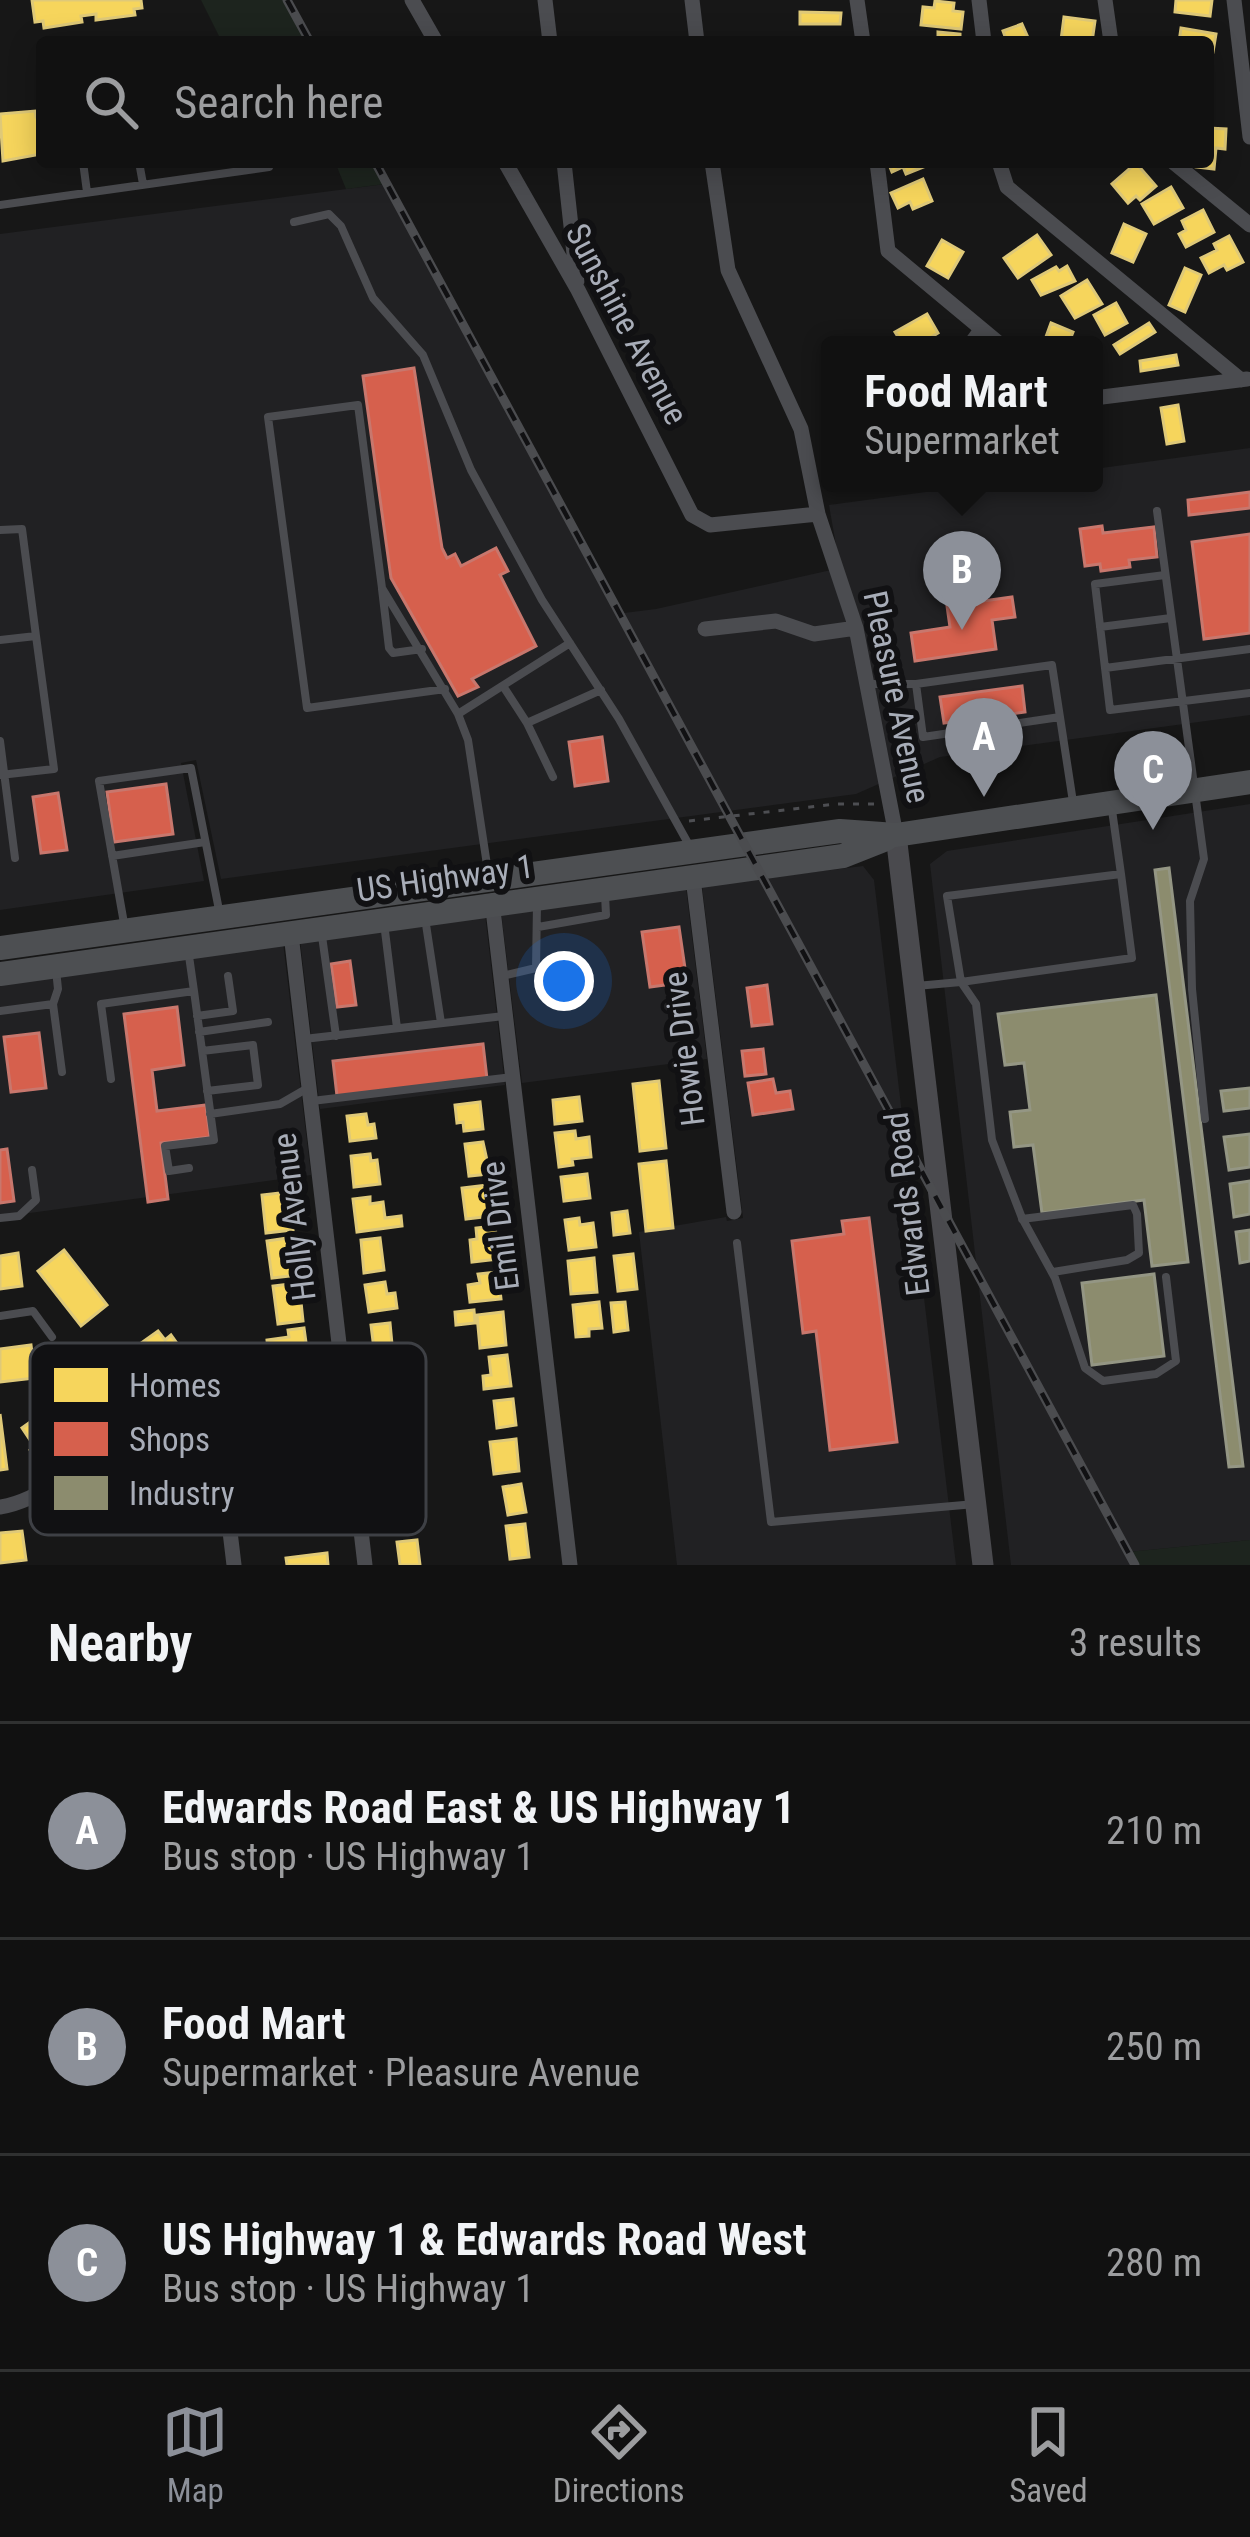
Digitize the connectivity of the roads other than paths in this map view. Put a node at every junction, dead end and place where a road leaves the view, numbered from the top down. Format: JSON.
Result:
{"nodes":[{"id":1,"x":412,"y":0,"type":"edge"},
{"id":2,"x":545,"y":0,"type":"edge"},
{"id":3,"x":692,"y":0,"type":"edge"},
{"id":4,"x":857,"y":0,"type":"edge"},
{"id":5,"x":979,"y":0,"type":"edge"},
{"id":6,"x":1105,"y":0,"type":"edge"},
{"id":7,"x":1234,"y":0,"type":"edge"},
{"id":8,"x":433,"y":36,"type":"edge"},
{"id":9,"x":549,"y":36,"type":"edge"},
{"id":10,"x":696,"y":36,"type":"edge"},
{"id":11,"x":861,"y":36,"type":"edge"},
{"id":12,"x":983,"y":36,"type":"edge"},
{"id":13,"x":1110,"y":36,"type":"edge"},
{"id":14,"x":1247,"y":72,"type":"edge"},
{"id":15,"x":1250,"y":137,"type":"edge"},
{"id":16,"x":83,"y":168,"type":"edge"},
{"id":17,"x":140,"y":168,"type":"edge"},
{"id":18,"x":262,"y":168,"type":"edge"},
{"id":19,"x":508,"y":168,"type":"edge"},
{"id":20,"x":565,"y":168,"type":"edge"},
{"id":21,"x":713,"y":168,"type":"edge"},
{"id":22,"x":878,"y":168,"type":"edge"},
{"id":23,"x":1001,"y":168,"type":"edge"},
{"id":24,"x":1180,"y":168,"type":"edge"},
{"id":25,"x":142,"y":184,"type":"junction"},
{"id":26,"x":87,"y":192,"type":"junction"},
{"id":27,"x":0,"y":205,"type":"edge"},
{"id":28,"x":294,"y":222,"type":"dead end"},
{"id":29,"x":1250,"y":225,"type":"edge"},
{"id":30,"x":578,"y":290,"type":"junction"},
{"id":31,"x":981,"y":330,"type":"junction"},
{"id":32,"x":977,"y":336,"type":"edge"},
{"id":33,"x":989,"y":336,"type":"edge"},
{"id":34,"x":1246,"y":379,"type":"edge"},
{"id":35,"x":1103,"y":397,"type":"edge"},
{"id":36,"x":1157,"y":512,"type":"dead end"},
{"id":37,"x":818,"y":514,"type":"junction"},
{"id":38,"x":0,"y":530,"type":"edge"},
{"id":39,"x":1166,"y":575,"type":"junction"},
{"id":40,"x":382,"y":587,"type":"junction"},
{"id":41,"x":1171,"y":618,"type":"junction"},
{"id":42,"x":1100,"y":627,"type":"junction"},
{"id":43,"x":856,"y":628,"type":"junction"},
{"id":44,"x":706,"y":629,"type":"dead end"},
{"id":45,"x":36,"y":635,"type":"junction"},
{"id":46,"x":0,"y":640,"type":"edge"},
{"id":47,"x":570,"y":643,"type":"junction"},
{"id":48,"x":422,"y":649,"type":"junction"},
{"id":49,"x":1250,"y":649,"type":"edge"},
{"id":50,"x":1177,"y":659,"type":"junction"},
{"id":51,"x":1105,"y":668,"type":"junction"},
{"id":52,"x":867,"y":684,"type":"junction"},
{"id":53,"x":916,"y":684,"type":"junction"},
{"id":54,"x":503,"y":686,"type":"junction"},
{"id":55,"x":445,"y":689,"type":"junction"},
{"id":56,"x":601,"y":690,"type":"junction"},
{"id":57,"x":1250,"y":693,"type":"edge"},
{"id":58,"x":1182,"y":701,"type":"junction"},
{"id":59,"x":458,"y":714,"type":"junction"},
{"id":60,"x":1060,"y":717,"type":"junction"},
{"id":61,"x":527,"y":723,"type":"junction"},
{"id":62,"x":0,"y":741,"type":"edge"},
{"id":63,"x":2,"y":775,"type":"edge"},
{"id":64,"x":553,"y":777,"type":"dead end"},
{"id":65,"x":1250,"y":782,"type":"edge"},
{"id":66,"x":1194,"y":790,"type":"junction"},
{"id":67,"x":1111,"y":803,"type":"junction"},
{"id":68,"x":1074,"y":809,"type":"junction"},
{"id":69,"x":896,"y":835,"type":"junction"},
{"id":70,"x":205,"y":842,"type":"junction"},
{"id":71,"x":112,"y":856,"type":"junction"},
{"id":72,"x":15,"y":858,"type":"dead end"},
{"id":73,"x":693,"y":865,"type":"junction"},
{"id":74,"x":1121,"y":874,"type":"junction"},
{"id":75,"x":604,"y":890,"type":"junction"},
{"id":76,"x":491,"y":892,"type":"junction"},
{"id":77,"x":536,"y":899,"type":"junction"},
{"id":78,"x":424,"y":915,"type":"junction"},
{"id":79,"x":220,"y":918,"type":"junction"},
{"id":80,"x":384,"y":920,"type":"junction"},
{"id":81,"x":538,"y":927,"type":"junction"},
{"id":82,"x":321,"y":929,"type":"junction"},
{"id":83,"x":125,"y":931,"type":"junction"},
{"id":84,"x":291,"y":934,"type":"junction"},
{"id":85,"x":1,"y":942,"type":"edge"},
{"id":86,"x":188,"y":948,"type":"junction"},
{"id":87,"x":99,"y":960,"type":"junction"},
{"id":88,"x":55,"y":967,"type":"junction"},
{"id":89,"x":0,"y":974,"type":"edge"},
{"id":90,"x":228,"y":976,"type":"dead end"},
{"id":91,"x":500,"y":976,"type":"junction"},
{"id":92,"x":961,"y":982,"type":"junction"},
{"id":93,"x":914,"y":986,"type":"junction"},
{"id":94,"x":194,"y":991,"type":"junction"},
{"id":95,"x":53,"y":1004,"type":"junction"},
{"id":96,"x":0,"y":1011,"type":"edge"},
{"id":97,"x":197,"y":1016,"type":"junction"},
{"id":98,"x":506,"y":1016,"type":"junction"},
{"id":99,"x":268,"y":1022,"type":"dead end"},
{"id":100,"x":441,"y":1023,"type":"junction"},
{"id":101,"x":397,"y":1028,"type":"junction"},
{"id":102,"x":200,"y":1032,"type":"junction"},
{"id":103,"x":336,"y":1036,"type":"junction"},
{"id":104,"x":303,"y":1039,"type":"junction"},
{"id":105,"x":202,"y":1051,"type":"junction"},
{"id":106,"x":62,"y":1072,"type":"dead end"},
{"id":107,"x":513,"y":1077,"type":"junction"},
{"id":108,"x":111,"y":1079,"type":"dead end"},
{"id":109,"x":258,"y":1085,"type":"junction"},
{"id":110,"x":207,"y":1091,"type":"junction"},
{"id":111,"x":310,"y":1094,"type":"junction"},
{"id":112,"x":280,"y":1104,"type":"junction"},
{"id":113,"x":210,"y":1114,"type":"junction"},
{"id":114,"x":1205,"y":1119,"type":"dead end"},
{"id":115,"x":189,"y":1168,"type":"dead end"},
{"id":116,"x":32,"y":1170,"type":"dead end"},
{"id":117,"x":734,"y":1212,"type":"dead end"},
{"id":118,"x":0,"y":1218,"type":"edge"},
{"id":119,"x":1022,"y":1219,"type":"junction"},
{"id":120,"x":737,"y":1243,"type":"dead end"},
{"id":121,"x":1053,"y":1272,"type":"junction"},
{"id":122,"x":1166,"y":1277,"type":"dead end"},
{"id":123,"x":0,"y":1316,"type":"edge"},
{"id":124,"x":52,"y":1337,"type":"dead end"},
{"id":125,"x":339,"y":1343,"type":"edge"},
{"id":126,"x":30,"y":1497,"type":"edge"},
{"id":127,"x":976,"y":1504,"type":"junction"},
{"id":128,"x":0,"y":1507,"type":"edge"},
{"id":129,"x":230,"y":1535,"type":"edge"},
{"id":130,"x":361,"y":1535,"type":"edge"},
{"id":131,"x":234,"y":1565,"type":"edge"},
{"id":132,"x":365,"y":1565,"type":"edge"},
{"id":133,"x":570,"y":1565,"type":"edge"},
{"id":134,"x":983,"y":1565,"type":"edge"}],
"edges":[{"from":1,"to":8,"type":"street"},
{"from":2,"to":9,"type":"street"},
{"from":3,"to":10,"type":"street"},
{"from":4,"to":11,"type":"street"},
{"from":5,"to":12,"type":"street"},
{"from":6,"to":13,"type":"street"},
{"from":7,"to":14,"type":"street"},
{"from":14,"to":15,"type":"street"},
{"from":16,"to":26,"type":"lane"},
{"from":17,"to":25,"type":"lane"},
{"from":18,"to":25,"type":"lane"},
{"from":19,"to":30,"type":"street","name":"Sunshine Avenue"},
{"from":20,"to":30,"type":"street"},
{"from":21,"to":37,"type":"street","name":"Pleasure Avenue"},
{"from":22,"to":31,"type":"street"},
{"from":23,"to":34,"type":"street"},
{"from":24,"to":29,"type":"street"},
{"from":25,"to":26,"type":"lane"},
{"from":26,"to":27,"type":"lane"},
{"from":28,"to":47,"type":"lane"},
{"from":30,"to":37,"type":"street","name":"Sunshine Avenue"},
{"from":31,"to":32,"type":"street"},
{"from":31,"to":33,"type":"street"},
{"from":34,"to":35,"type":"street"},
{"from":36,"to":39,"type":"lane"},
{"from":37,"to":43,"type":"street","name":"Pleasure Avenue"},
{"from":38,"to":45,"type":"lane"},
{"from":39,"to":41,"type":"lane"},
{"from":39,"to":42,"type":"lane"},
{"from":40,"to":48,"type":"lane"},
{"from":40,"to":48,"type":"lane"},
{"from":40,"to":55,"type":"lane"},
{"from":41,"to":42,"type":"lane"},
{"from":41,"to":50,"type":"lane"},
{"from":42,"to":51,"type":"lane"},
{"from":43,"to":44,"type":"street"},
{"from":43,"to":52,"type":"street","name":"Pleasure Avenue"},
{"from":45,"to":46,"type":"lane"},
{"from":45,"to":63,"type":"lane"},
{"from":47,"to":54,"type":"lane"},
{"from":47,"to":56,"type":"lane"},
{"from":48,"to":55,"type":"lane"},
{"from":49,"to":50,"type":"lane"},
{"from":50,"to":51,"type":"lane"},
{"from":50,"to":58,"type":"lane"},
{"from":51,"to":58,"type":"lane"},
{"from":52,"to":53,"type":"lane"},
{"from":52,"to":69,"type":"street","name":"Pleasure Avenue"},
{"from":53,"to":60,"type":"lane"},
{"from":53,"to":60,"type":"lane"},
{"from":54,"to":59,"type":"lane"},
{"from":54,"to":61,"type":"lane"},
{"from":55,"to":59,"type":"lane"},
{"from":56,"to":61,"type":"lane"},
{"from":56,"to":73,"type":"lane"},
{"from":57,"to":58,"type":"lane"},
{"from":58,"to":66,"type":"lane"},
{"from":59,"to":76,"type":"lane"},
{"from":60,"to":68,"type":"lane"},
{"from":61,"to":64,"type":"lane"},
{"from":62,"to":63,"type":"lane"},
{"from":63,"to":72,"type":"lane"},
{"from":65,"to":66,"type":"main road","name":"US Highway 1"},
{"from":66,"to":67,"type":"main road","name":"US Highway 1"},
{"from":66,"to":114,"type":"lane"},
{"from":67,"to":68,"type":"main road","name":"US Highway 1"},
{"from":67,"to":74,"type":"lane"},
{"from":68,"to":69,"type":"main road","name":"US Highway 1"},
{"from":69,"to":73,"type":"main road","name":"US Highway 1"},
{"from":69,"to":93,"type":"main road","name":"Edwards Road"},
{"from":70,"to":71,"type":"lane"},
{"from":70,"to":71,"type":"lane"},
{"from":70,"to":79,"type":"lane"},
{"from":71,"to":83,"type":"lane"},
{"from":73,"to":75,"type":"main road","name":"US Highway 1"},
{"from":73,"to":76,"type":"main road","name":"US Highway 1"},
{"from":73,"to":117,"type":"street","name":"Howie Drive"},
{"from":74,"to":92,"type":"lane"},
{"from":74,"to":92,"type":"lane"},
{"from":75,"to":77,"type":"main road","name":"US Highway 1"},
{"from":75,"to":81,"type":"lane"},
{"from":76,"to":77,"type":"main road","name":"US Highway 1"},
{"from":76,"to":78,"type":"main road","name":"US Highway 1"},
{"from":76,"to":79,"type":"main road","name":"US Highway 1"},
{"from":76,"to":91,"type":"street","name":"Emil Drive"},
{"from":77,"to":81,"type":"lane"},
{"from":78,"to":80,"type":"main road","name":"US Highway 1"},
{"from":78,"to":100,"type":"lane"},
{"from":79,"to":83,"type":"main road","name":"US Highway 1"},
{"from":80,"to":82,"type":"main road","name":"US Highway 1"},
{"from":80,"to":101,"type":"lane"},
{"from":81,"to":91,"type":"lane"},
{"from":82,"to":84,"type":"main road","name":"US Highway 1"},
{"from":82,"to":103,"type":"lane"},
{"from":83,"to":85,"type":"main road","name":"US Highway 1"},
{"from":83,"to":87,"type":"main road"},
{"from":84,"to":86,"type":"main road","name":"US Highway 1"},
{"from":84,"to":104,"type":"street","name":"Holly Avenue"},
{"from":86,"to":87,"type":"main road","name":"US Highway 1"},
{"from":86,"to":94,"type":"lane"},
{"from":87,"to":88,"type":"main road","name":"US Highway 1"},
{"from":88,"to":89,"type":"main road","name":"US Highway 1"},
{"from":88,"to":95,"type":"lane"},
{"from":90,"to":97,"type":"lane"},
{"from":91,"to":98,"type":"street","name":"Emil Drive"},
{"from":92,"to":93,"type":"lane"},
{"from":92,"to":119,"type":"lane"},
{"from":93,"to":127,"type":"main road","name":"Edwards Road"},
{"from":94,"to":97,"type":"lane"},
{"from":94,"to":108,"type":"lane"},
{"from":95,"to":96,"type":"lane"},
{"from":95,"to":106,"type":"lane"},
{"from":97,"to":102,"type":"lane"},
{"from":98,"to":100,"type":"lane"},
{"from":98,"to":107,"type":"street","name":"Emil Drive"},
{"from":99,"to":102,"type":"lane"},
{"from":100,"to":101,"type":"lane"},
{"from":101,"to":103,"type":"lane"},
{"from":102,"to":105,"type":"lane"},
{"from":103,"to":104,"type":"lane"},
{"from":104,"to":111,"type":"street","name":"Holly Avenue"},
{"from":105,"to":109,"type":"lane"},
{"from":105,"to":110,"type":"lane"},
{"from":107,"to":111,"type":"lane"},
{"from":107,"to":133,"type":"street","name":"Emil Drive"},
{"from":109,"to":110,"type":"lane"},
{"from":109,"to":112,"type":"lane"},
{"from":110,"to":113,"type":"lane"},
{"from":111,"to":112,"type":"lane"},
{"from":111,"to":125,"type":"street","name":"Holly Avenue"},
{"from":112,"to":113,"type":"lane"},
{"from":113,"to":115,"type":"lane"},
{"from":116,"to":118,"type":"lane"},
{"from":119,"to":121,"type":"lane"},
{"from":119,"to":121,"type":"lane"},
{"from":120,"to":127,"type":"lane"},
{"from":121,"to":122,"type":"lane"},
{"from":123,"to":124,"type":"lane"},
{"from":126,"to":128,"type":"street"},
{"from":127,"to":134,"type":"main road","name":"Edwards Road"},
{"from":129,"to":131,"type":"street"},
{"from":130,"to":132,"type":"street","name":"Holly Avenue"}]}
